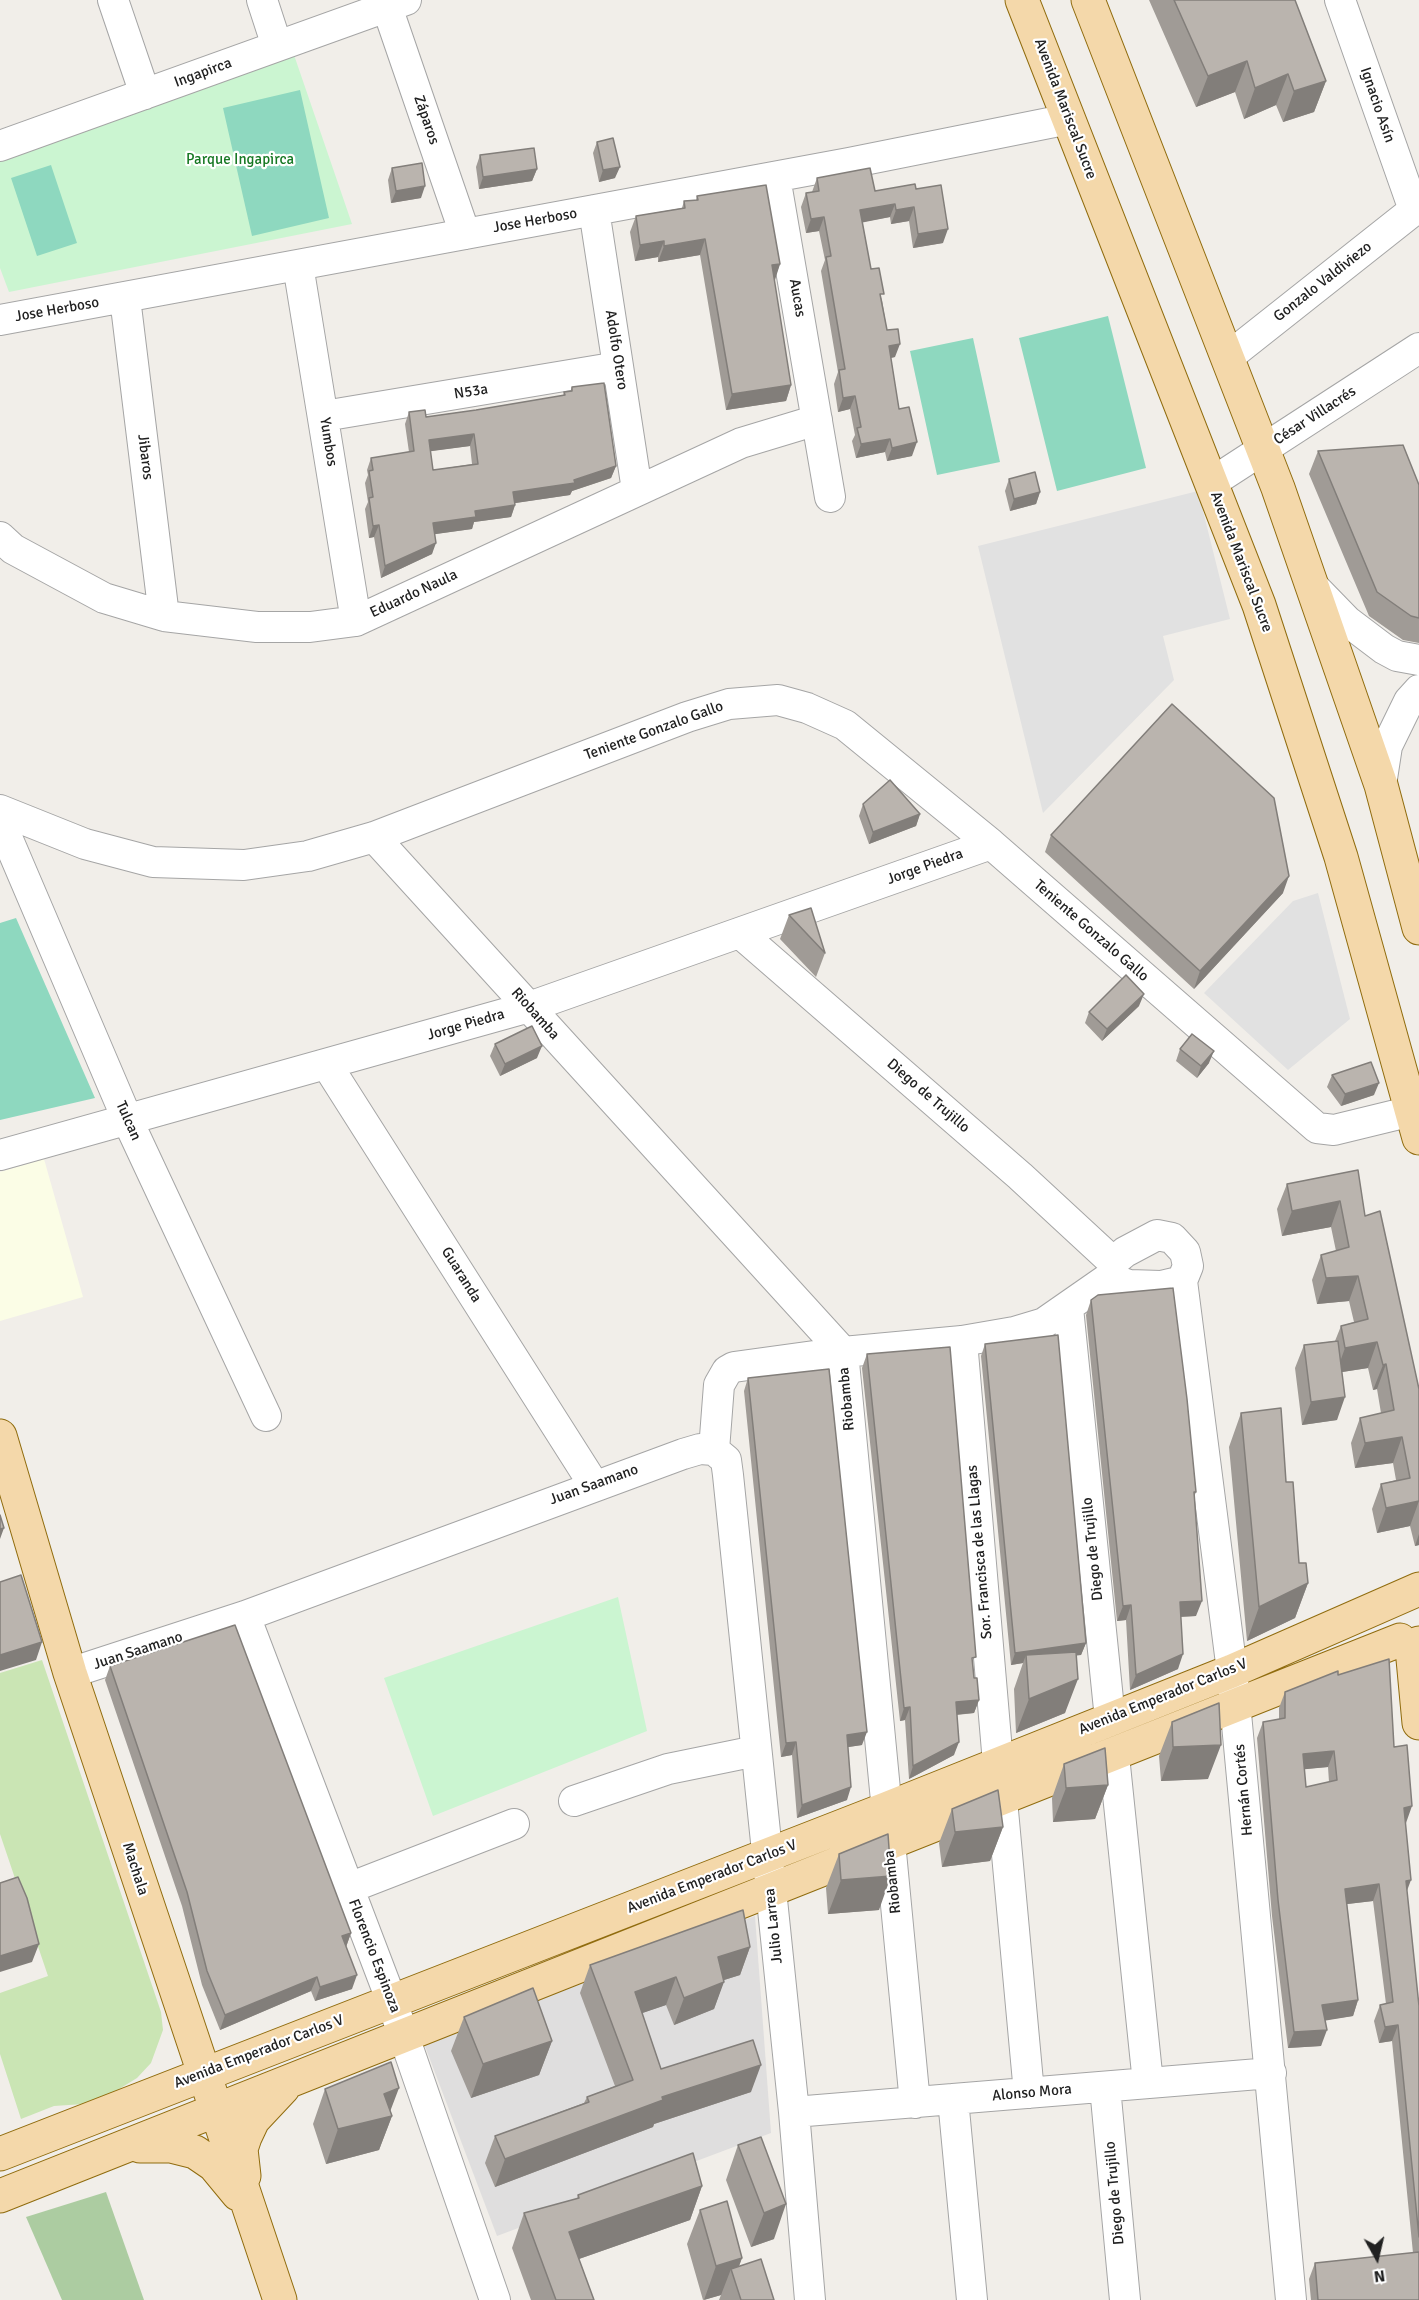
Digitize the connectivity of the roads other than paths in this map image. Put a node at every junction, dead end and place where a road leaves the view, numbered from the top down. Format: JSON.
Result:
{"nodes":[{"id":1,"x":113,"y":0,"type":"edge"},
{"id":2,"x":262,"y":0,"type":"edge"},
{"id":3,"x":1022,"y":0,"type":"edge"},
{"id":4,"x":1088,"y":0,"type":"edge"},
{"id":5,"x":1340,"y":0,"type":"edge"},
{"id":6,"x":396,"y":3,"type":"edge"},
{"id":7,"x":278,"y":46,"type":"junction"},
{"id":8,"x":145,"y":94,"type":"junction"},
{"id":9,"x":1069,"y":119,"type":"junction"},
{"id":10,"x":0,"y":146,"type":"edge"},
{"id":11,"x":775,"y":177,"type":"junction"},
{"id":12,"x":1417,"y":208,"type":"edge"},
{"id":13,"x":594,"y":210,"type":"junction"},
{"id":14,"x":465,"y":234,"type":"junction"},
{"id":15,"x":298,"y":265,"type":"junction"},
{"id":16,"x":125,"y":298,"type":"junction"},
{"id":17,"x":0,"y":320,"type":"edge"},
{"id":18,"x":1419,"y":348,"type":"edge"},
{"id":19,"x":1227,"y":358,"type":"junction"},
{"id":20,"x":618,"y":368,"type":"junction"},
{"id":21,"x":324,"y":416,"type":"junction"},
{"id":22,"x":817,"y":420,"type":"junction"},
{"id":23,"x":1263,"y":449,"type":"junction"},
{"id":24,"x":1212,"y":483,"type":"junction"},
{"id":25,"x":637,"y":490,"type":"junction"},
{"id":26,"x":830,"y":497,"type":"dead end"},
{"id":27,"x":0,"y":537,"type":"edge"},
{"id":28,"x":1310,"y":583,"type":"junction"},
{"id":29,"x":164,"y":616,"type":"junction"},
{"id":30,"x":356,"y":621,"type":"junction"},
{"id":31,"x":1419,"y":660,"type":"edge"},
{"id":32,"x":1419,"y":690,"type":"edge"},
{"id":33,"x":1381,"y":785,"type":"junction"},
{"id":34,"x":0,"y":810,"type":"edge"},
{"id":35,"x":0,"y":821,"type":"edge"},
{"id":36,"x":374,"y":837,"type":"junction"},
{"id":37,"x":991,"y":844,"type":"junction"},
{"id":38,"x":1419,"y":928,"type":"edge"},
{"id":39,"x":741,"y":934,"type":"junction"},
{"id":40,"x":529,"y":1007,"type":"junction"},
{"id":41,"x":327,"y":1065,"type":"junction"},
{"id":42,"x":128,"y":1121,"type":"junction"},
{"id":43,"x":1416,"y":1124,"type":"edge"},
{"id":44,"x":0,"y":1155,"type":"edge"},
{"id":45,"x":1113,"y":1269,"type":"junction"},
{"id":46,"x":1182,"y":1281,"type":"junction"},
{"id":47,"x":1068,"y":1308,"type":"junction"},
{"id":48,"x":962,"y":1341,"type":"junction"},
{"id":49,"x":843,"y":1352,"type":"junction"},
{"id":50,"x":266,"y":1416,"type":"dead end"},
{"id":51,"x":0,"y":1436,"type":"edge"},
{"id":52,"x":714,"y":1450,"type":"junction"},
{"id":53,"x":594,"y":1485,"type":"junction"},
{"id":54,"x":1410,"y":1597,"type":"edge"},
{"id":55,"x":244,"y":1616,"type":"junction"},
{"id":56,"x":1411,"y":1647,"type":"edge"},
{"id":57,"x":1232,"y":1671,"type":"junction"},
{"id":58,"x":70,"y":1673,"type":"junction"},
{"id":59,"x":1236,"y":1707,"type":"junction"},
{"id":60,"x":1110,"y":1719,"type":"junction"},
{"id":61,"x":1419,"y":1723,"type":"edge"},
{"id":62,"x":756,"y":1751,"type":"junction"},
{"id":63,"x":1113,"y":1756,"type":"junction"},
{"id":64,"x":998,"y":1763,"type":"junction"},
{"id":65,"x":1002,"y":1800,"type":"junction"},
{"id":66,"x":574,"y":1801,"type":"dead end"},
{"id":67,"x":886,"y":1809,"type":"junction"},
{"id":68,"x":514,"y":1824,"type":"dead end"},
{"id":69,"x":890,"y":1844,"type":"junction"},
{"id":70,"x":767,"y":1856,"type":"junction"},
{"id":71,"x":349,"y":1888,"type":"junction"},
{"id":72,"x":771,"y":1891,"type":"junction"},
{"id":73,"x":392,"y":2002,"type":"junction"},
{"id":74,"x":181,"y":2011,"type":"junction"},
{"id":75,"x":404,"y":2036,"type":"junction"},
{"id":76,"x":202,"y":2073,"type":"junction"},
{"id":77,"x":1271,"y":2073,"type":"junction"},
{"id":78,"x":289,"y":2082,"type":"junction"},
{"id":79,"x":1148,"y":2083,"type":"junction"},
{"id":80,"x":1105,"y":2087,"type":"junction"},
{"id":81,"x":1029,"y":2093,"type":"junction"},
{"id":82,"x":953,"y":2099,"type":"junction"},
{"id":83,"x":135,"y":2100,"type":"junction"},
{"id":84,"x":915,"y":2103,"type":"junction"},
{"id":85,"x":215,"y":2111,"type":"junction"},
{"id":86,"x":794,"y":2112,"type":"junction"},
{"id":87,"x":128,"y":2145,"type":"junction"},
{"id":88,"x":0,"y":2154,"type":"edge"},
{"id":89,"x":0,"y":2196,"type":"edge"},
{"id":90,"x":247,"y":2204,"type":"junction"},
{"id":91,"x":279,"y":2300,"type":"edge"},
{"id":92,"x":495,"y":2300,"type":"edge"},
{"id":93,"x":810,"y":2300,"type":"edge"},
{"id":94,"x":972,"y":2300,"type":"edge"},
{"id":95,"x":1125,"y":2300,"type":"edge"},
{"id":96,"x":1291,"y":2300,"type":"edge"}],
"edges":[{"from":1,"to":8,"type":"street"},
{"from":2,"to":7,"type":"street"},
{"from":3,"to":9,"type":"main road","name":"Avenida Mariscal Sucre"},
{"from":4,"to":19,"type":"main road"},
{"from":5,"to":12,"type":"street","name":"Ignacio Asín"},
{"from":6,"to":7,"type":"street","name":"Ingapirca"},
{"from":6,"to":14,"type":"street","name":"Záparos"},
{"from":7,"to":8,"type":"street","name":"Ingapirca"},
{"from":8,"to":10,"type":"street","name":"Ingapirca"},
{"from":9,"to":11,"type":"street","name":"Jose Herboso"},
{"from":9,"to":24,"type":"main road","name":"Avenida Mariscal Sucre"},
{"from":11,"to":13,"type":"street","name":"Jose Herboso"},
{"from":11,"to":22,"type":"street","name":"Aucas"},
{"from":12,"to":19,"type":"street","name":"Gonzalo Valdiviezo"},
{"from":13,"to":14,"type":"street","name":"Jose Herboso"},
{"from":13,"to":20,"type":"street","name":"Adolfo Otero"},
{"from":14,"to":15,"type":"street","name":"Jose Herboso"},
{"from":15,"to":16,"type":"street","name":"Jose Herboso"},
{"from":15,"to":21,"type":"street","name":"Yumbos"},
{"from":16,"to":17,"type":"street","name":"Jose Herboso"},
{"from":16,"to":29,"type":"street","name":"Jibaros"},
{"from":18,"to":23,"type":"street","name":"César Villacrés"},
{"from":19,"to":23,"type":"main road"},
{"from":20,"to":21,"type":"street","name":"N53a"},
{"from":20,"to":25,"type":"street","name":"Adolfo Otero"},
{"from":21,"to":30,"type":"street","name":"Yumbos"},
{"from":22,"to":25,"type":"street","name":"Eduardo Naula"},
{"from":22,"to":26,"type":"street","name":"Aucas"},
{"from":23,"to":24,"type":"street","name":"César Villacrés"},
{"from":23,"to":28,"type":"main road"},
{"from":24,"to":43,"type":"main road","name":"Avenida Mariscal Sucre"},
{"from":25,"to":30,"type":"street","name":"Eduardo Naula"},
{"from":27,"to":29,"type":"street","name":"Eduardo Naula"},
{"from":28,"to":31,"type":"street"},
{"from":28,"to":33,"type":"main road"},
{"from":29,"to":30,"type":"street","name":"Eduardo Naula"},
{"from":32,"to":33,"type":"street"},
{"from":33,"to":38,"type":"main road"},
{"from":34,"to":36,"type":"street","name":"Teniente Gonzalo Gallo"},
{"from":35,"to":42,"type":"street","name":"Tulcan"},
{"from":36,"to":37,"type":"street","name":"Teniente Gonzalo Gallo"},
{"from":36,"to":40,"type":"street","name":"Riobamba"},
{"from":37,"to":39,"type":"street","name":"Jorge Piedra"},
{"from":37,"to":43,"type":"street","name":"Teniente Gonzalo Gallo"},
{"from":39,"to":40,"type":"street","name":"Jorge Piedra"},
{"from":39,"to":45,"type":"street","name":"Diego de Trujillo"},
{"from":40,"to":41,"type":"street","name":"Jorge Piedra"},
{"from":40,"to":49,"type":"street","name":"Riobamba"},
{"from":41,"to":42,"type":"street","name":"Jorge Piedra"},
{"from":41,"to":53,"type":"street","name":"Guaranda"},
{"from":42,"to":44,"type":"street","name":"Jorge Piedra"},
{"from":42,"to":50,"type":"street","name":"Tulcan"},
{"from":45,"to":46,"type":"street"},
{"from":45,"to":46,"type":"street"},
{"from":45,"to":47,"type":"street"},
{"from":46,"to":57,"type":"street","name":"Hernán Cortés"},
{"from":47,"to":48,"type":"street"},
{"from":47,"to":60,"type":"street","name":"Diego de Trujillo"},
{"from":48,"to":49,"type":"street"},
{"from":48,"to":64,"type":"street","name":"Sor. Francisca de las Llagas"},
{"from":49,"to":52,"type":"street"},
{"from":49,"to":67,"type":"street","name":"Riobamba"},
{"from":51,"to":58,"type":"main road","name":"Machala"},
{"from":52,"to":53,"type":"street","name":"Juan Saamano"},
{"from":52,"to":62,"type":"street","name":"Julio Larrea"},
{"from":53,"to":55,"type":"street","name":"Juan Saamano"},
{"from":54,"to":56,"type":"main road"},
{"from":54,"to":57,"type":"main road","name":"Avenida Emperador Carlos V"},
{"from":55,"to":58,"type":"street","name":"Juan Saamano"},
{"from":55,"to":71,"type":"street","name":"Florencio Espinoza"},
{"from":56,"to":59,"type":"main road"},
{"from":56,"to":61,"type":"main road"},
{"from":57,"to":59,"type":"street","name":"Hernán Cortés"},
{"from":57,"to":60,"type":"main road","name":"Avenida Emperador Carlos V"},
{"from":58,"to":74,"type":"main road","name":"Machala"},
{"from":59,"to":63,"type":"main road"},
{"from":59,"to":77,"type":"street","name":"Hernán Cortés"},
{"from":60,"to":64,"type":"main road","name":"Avenida Emperador Carlos V"},
{"from":62,"to":66,"type":"street"},
{"from":62,"to":70,"type":"street","name":"Julio Larrea"},
{"from":63,"to":65,"type":"main road"},
{"from":63,"to":79,"type":"street"},
{"from":64,"to":67,"type":"main road","name":"Avenida Emperador Carlos V"},
{"from":65,"to":69,"type":"main road"},
{"from":65,"to":81,"type":"street"},
{"from":67,"to":69,"type":"street","name":"Riobamba"},
{"from":67,"to":70,"type":"main road","name":"Avenida Emperador Carlos V"},
{"from":68,"to":71,"type":"street"},
{"from":69,"to":72,"type":"main road"},
{"from":69,"to":84,"type":"street","name":"Riobamba"},
{"from":70,"to":72,"type":"street","name":"Julio Larrea"},
{"from":70,"to":73,"type":"main road","name":"Avenida Emperador Carlos V"},
{"from":71,"to":73,"type":"street","name":"Florencio Espinoza"},
{"from":72,"to":75,"type":"main road"},
{"from":72,"to":86,"type":"street","name":"Julio Larrea"},
{"from":73,"to":75,"type":"street","name":"Florencio Espinoza"},
{"from":73,"to":76,"type":"main road","name":"Avenida Emperador Carlos V"},
{"from":74,"to":76,"type":"main road","name":"Machala"},
{"from":74,"to":83,"type":"main road"},
{"from":75,"to":78,"type":"main road"},
{"from":75,"to":92,"type":"street","name":"Florencio Espinoza"},
{"from":76,"to":83,"type":"main road","name":"Avenida Emperador Carlos V"},
{"from":76,"to":85,"type":"main road","name":"Machala"},
{"from":77,"to":79,"type":"street","name":"Alonso Mora"},
{"from":77,"to":96,"type":"street","name":"Hernán Cortés"},
{"from":78,"to":85,"type":"main road"},
{"from":78,"to":90,"type":"main road"},
{"from":79,"to":80,"type":"street","name":"Alonso Mora"},
{"from":80,"to":81,"type":"street","name":"Alonso Mora"},
{"from":80,"to":95,"type":"street","name":"Diego de Trujillo"},
{"from":81,"to":82,"type":"street","name":"Alonso Mora"},
{"from":82,"to":84,"type":"street","name":"Alonso Mora"},
{"from":82,"to":94,"type":"street"},
{"from":83,"to":88,"type":"main road","name":"Avenida Emperador Carlos V"},
{"from":84,"to":86,"type":"street","name":"Alonso Mora"},
{"from":85,"to":87,"type":"main road"},
{"from":85,"to":90,"type":"main road","name":"Machala"},
{"from":86,"to":93,"type":"street","name":"Julio Larrea"},
{"from":87,"to":89,"type":"main road"},
{"from":87,"to":90,"type":"main road"},
{"from":90,"to":91,"type":"main road","name":"Machala"}]}
